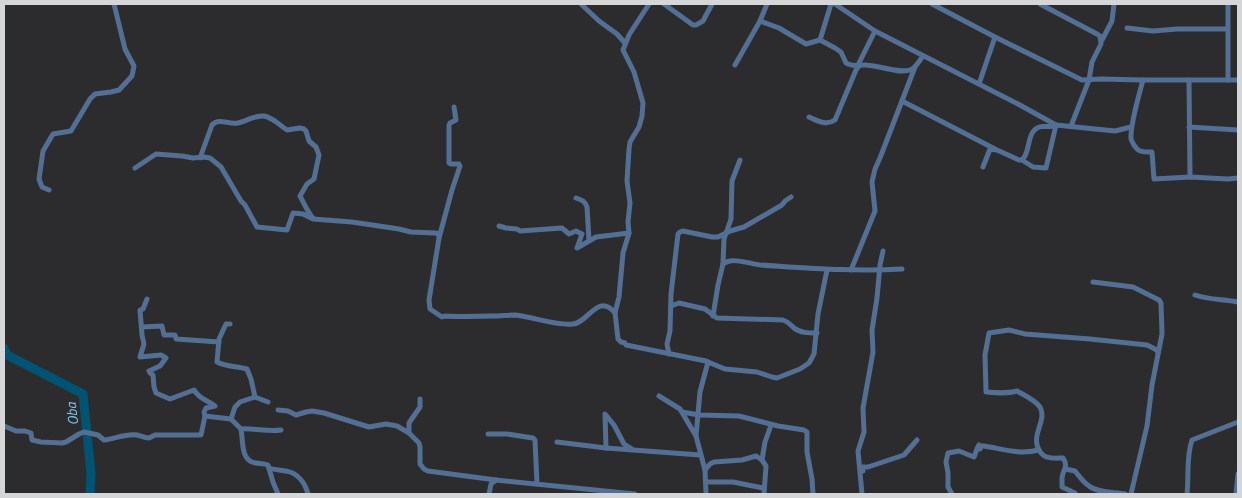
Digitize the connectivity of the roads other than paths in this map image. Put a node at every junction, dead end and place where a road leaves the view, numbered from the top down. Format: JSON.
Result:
{"nodes":[{"id":1,"x":114,"y":4,"type":"edge"},
{"id":2,"x":581,"y":4,"type":"edge"},
{"id":3,"x":648,"y":4,"type":"edge"},
{"id":4,"x":664,"y":4,"type":"edge"},
{"id":5,"x":712,"y":4,"type":"edge"},
{"id":6,"x":767,"y":4,"type":"edge"},
{"id":7,"x":833,"y":4,"type":"edge"},
{"id":8,"x":932,"y":4,"type":"edge"},
{"id":9,"x":1040,"y":4,"type":"edge"},
{"id":10,"x":1114,"y":4,"type":"edge"},
{"id":11,"x":1228,"y":4,"type":"edge"},
{"id":12,"x":938,"y":5,"type":"edge"},
{"id":13,"x":760,"y":21,"type":"junction"},
{"id":14,"x":1127,"y":28,"type":"dead end"},
{"id":15,"x":1227,"y":29,"type":"junction"},
{"id":16,"x":874,"y":31,"type":"junction"},
{"id":17,"x":995,"y":37,"type":"junction"},
{"id":18,"x":820,"y":40,"type":"junction"},
{"id":19,"x":1102,"y":40,"type":"junction"},
{"id":20,"x":625,"y":43,"type":"junction"},
{"id":21,"x":923,"y":56,"type":"junction"},
{"id":22,"x":734,"y":66,"type":"dead end"},
{"id":23,"x":859,"y":66,"type":"junction"},
{"id":24,"x":915,"y":67,"type":"junction"},
{"id":25,"x":1088,"y":80,"type":"junction"},
{"id":26,"x":1143,"y":80,"type":"junction"},
{"id":27,"x":1189,"y":80,"type":"junction"},
{"id":28,"x":1228,"y":80,"type":"junction"},
{"id":29,"x":1238,"y":80,"type":"edge"},
{"id":30,"x":979,"y":84,"type":"junction"},
{"id":31,"x":902,"y":101,"type":"junction"},
{"id":32,"x":454,"y":107,"type":"dead end"},
{"id":33,"x":809,"y":117,"type":"dead end"},
{"id":34,"x":1056,"y":125,"type":"junction"},
{"id":35,"x":1071,"y":126,"type":"junction"},
{"id":36,"x":1131,"y":127,"type":"junction"},
{"id":37,"x":1189,"y":127,"type":"junction"},
{"id":38,"x":1238,"y":130,"type":"edge"},
{"id":39,"x":997,"y":150,"type":"junction"},
{"id":40,"x":200,"y":158,"type":"junction"},
{"id":41,"x":740,"y":160,"type":"dead end"},
{"id":42,"x":1022,"y":160,"type":"junction"},
{"id":43,"x":983,"y":166,"type":"dead end"},
{"id":44,"x":135,"y":168,"type":"dead end"},
{"id":45,"x":1190,"y":177,"type":"junction"},
{"id":46,"x":1238,"y":178,"type":"edge"},
{"id":47,"x":49,"y":190,"type":"dead end"},
{"id":48,"x":792,"y":197,"type":"dead end"},
{"id":49,"x":576,"y":198,"type":"dead end"},
{"id":50,"x":313,"y":219,"type":"junction"},
{"id":51,"x":499,"y":226,"type":"dead end"},
{"id":52,"x":629,"y":233,"type":"junction"},
{"id":53,"x":726,"y":234,"type":"junction"},
{"id":54,"x":440,"y":238,"type":"junction"},
{"id":55,"x":589,"y":240,"type":"junction"},
{"id":56,"x":883,"y":251,"type":"dead end"},
{"id":57,"x":723,"y":264,"type":"junction"},
{"id":58,"x":902,"y":269,"type":"dead end"},
{"id":59,"x":827,"y":270,"type":"junction"},
{"id":60,"x":851,"y":270,"type":"junction"},
{"id":61,"x":879,"y":270,"type":"junction"},
{"id":62,"x":1093,"y":282,"type":"dead end"},
{"id":63,"x":1195,"y":295,"type":"dead end"},
{"id":64,"x":146,"y":299,"type":"dead end"},
{"id":65,"x":1238,"y":302,"type":"edge"},
{"id":66,"x":671,"y":306,"type":"junction"},
{"id":67,"x":615,"y":312,"type":"junction"},
{"id":68,"x":714,"y":316,"type":"junction"},
{"id":69,"x":230,"y":324,"type":"dead end"},
{"id":70,"x":142,"y":327,"type":"junction"},
{"id":71,"x":817,"y":333,"type":"junction"},
{"id":72,"x":219,"y":342,"type":"junction"},
{"id":73,"x":1158,"y":352,"type":"junction"},
{"id":74,"x":669,"y":354,"type":"junction"},
{"id":75,"x":708,"y":362,"type":"junction"},
{"id":76,"x":659,"y":396,"type":"dead end"},
{"id":77,"x":255,"y":397,"type":"junction"},
{"id":78,"x":420,"y":399,"type":"dead end"},
{"id":79,"x":268,"y":402,"type":"dead end"},
{"id":80,"x":278,"y":410,"type":"dead end"},
{"id":81,"x":682,"y":412,"type":"junction"},
{"id":82,"x":699,"y":415,"type":"junction"},
{"id":83,"x":205,"y":416,"type":"junction"},
{"id":84,"x":230,"y":419,"type":"junction"},
{"id":85,"x":1238,"y":422,"type":"edge"},
{"id":86,"x":4,"y":426,"type":"edge"},
{"id":87,"x":770,"y":428,"type":"dead end"},
{"id":88,"x":242,"y":429,"type":"junction"},
{"id":89,"x":281,"y":430,"type":"dead end"},
{"id":90,"x":409,"y":433,"type":"junction"},
{"id":91,"x":488,"y":434,"type":"dead end"},
{"id":92,"x":696,"y":436,"type":"junction"},
{"id":93,"x":917,"y":440,"type":"dead end"},
{"id":94,"x":557,"y":442,"type":"dead end"},
{"id":95,"x":606,"y":448,"type":"junction"},
{"id":96,"x":632,"y":450,"type":"junction"},
{"id":97,"x":1039,"y":450,"type":"junction"},
{"id":98,"x":700,"y":455,"type":"junction"},
{"id":99,"x":762,"y":460,"type":"junction"},
{"id":100,"x":270,"y":468,"type":"junction"},
{"id":101,"x":1065,"y":469,"type":"junction"},
{"id":102,"x":705,"y":470,"type":"junction"},
{"id":103,"x":1238,"y":474,"type":"edge"},
{"id":104,"x":496,"y":480,"type":"junction"},
{"id":105,"x":706,"y":482,"type":"junction"},
{"id":106,"x":537,"y":484,"type":"junction"},
{"id":107,"x":564,"y":487,"type":"junction"},
{"id":108,"x":763,"y":488,"type":"junction"},
{"id":109,"x":862,"y":491,"type":"edge"},
{"id":110,"x":278,"y":494,"type":"edge"},
{"id":111,"x":308,"y":494,"type":"edge"},
{"id":112,"x":489,"y":494,"type":"edge"},
{"id":113,"x":569,"y":494,"type":"edge"},
{"id":114,"x":635,"y":494,"type":"edge"},
{"id":115,"x":706,"y":494,"type":"edge"},
{"id":116,"x":764,"y":494,"type":"edge"},
{"id":117,"x":813,"y":494,"type":"edge"},
{"id":118,"x":952,"y":494,"type":"edge"},
{"id":119,"x":1075,"y":494,"type":"edge"},
{"id":120,"x":1125,"y":494,"type":"edge"},
{"id":121,"x":1131,"y":494,"type":"edge"},
{"id":122,"x":1187,"y":494,"type":"edge"},
{"id":123,"x":1236,"y":494,"type":"edge"}],
"edges":[{"from":1,"to":47,"type":"street"},
{"from":2,"to":20,"type":"street"},
{"from":3,"to":20,"type":"street"},
{"from":4,"to":5,"type":"street"},
{"from":6,"to":13,"type":"street"},
{"from":7,"to":16,"type":"street"},
{"from":7,"to":18,"type":"street"},
{"from":8,"to":12,"type":"street"},
{"from":9,"to":19,"type":"street"},
{"from":10,"to":19,"type":"street"},
{"from":11,"to":15,"type":"street"},
{"from":12,"to":17,"type":"street"},
{"from":13,"to":18,"type":"street"},
{"from":13,"to":22,"type":"street"},
{"from":14,"to":15,"type":"street"},
{"from":15,"to":28,"type":"street"},
{"from":16,"to":21,"type":"street"},
{"from":16,"to":23,"type":"street"},
{"from":17,"to":25,"type":"street"},
{"from":17,"to":30,"type":"street"},
{"from":18,"to":23,"type":"street"},
{"from":19,"to":25,"type":"street"},
{"from":20,"to":52,"type":"street"},
{"from":21,"to":24,"type":"street"},
{"from":21,"to":30,"type":"street"},
{"from":23,"to":24,"type":"street"},
{"from":23,"to":33,"type":"street"},
{"from":24,"to":31,"type":"street"},
{"from":25,"to":26,"type":"street"},
{"from":25,"to":35,"type":"street"},
{"from":26,"to":27,"type":"street"},
{"from":26,"to":36,"type":"street"},
{"from":27,"to":28,"type":"street"},
{"from":27,"to":37,"type":"street"},
{"from":28,"to":29,"type":"street"},
{"from":30,"to":34,"type":"street"},
{"from":31,"to":39,"type":"street"},
{"from":31,"to":60,"type":"street"},
{"from":32,"to":54,"type":"street"},
{"from":34,"to":35,"type":"street"},
{"from":34,"to":42,"type":"street"},
{"from":34,"to":42,"type":"street"},
{"from":35,"to":36,"type":"street"},
{"from":36,"to":45,"type":"street"},
{"from":37,"to":38,"type":"street"},
{"from":37,"to":45,"type":"street"},
{"from":39,"to":42,"type":"street"},
{"from":39,"to":43,"type":"street"},
{"from":40,"to":44,"type":"street"},
{"from":40,"to":50,"type":"street"},
{"from":40,"to":50,"type":"street"},
{"from":41,"to":53,"type":"street"},
{"from":45,"to":46,"type":"street"},
{"from":48,"to":53,"type":"street"},
{"from":49,"to":55,"type":"street"},
{"from":50,"to":54,"type":"street"},
{"from":51,"to":55,"type":"street"},
{"from":52,"to":55,"type":"street"},
{"from":52,"to":67,"type":"street"},
{"from":53,"to":57,"type":"street"},
{"from":53,"to":66,"type":"street"},
{"from":54,"to":67,"type":"street"},
{"from":56,"to":61,"type":"street"},
{"from":57,"to":59,"type":"street"},
{"from":57,"to":68,"type":"street"},
{"from":58,"to":61,"type":"street"},
{"from":59,"to":60,"type":"street"},
{"from":59,"to":71,"type":"street"},
{"from":60,"to":61,"type":"street"},
{"from":61,"to":109,"type":"street"},
{"from":62,"to":73,"type":"street"},
{"from":63,"to":65,"type":"street"},
{"from":64,"to":70,"type":"street"},
{"from":66,"to":68,"type":"street"},
{"from":66,"to":74,"type":"street"},
{"from":67,"to":74,"type":"street"},
{"from":68,"to":71,"type":"street"},
{"from":69,"to":72,"type":"street"},
{"from":70,"to":72,"type":"street"},
{"from":70,"to":83,"type":"street"},
{"from":71,"to":75,"type":"street"},
{"from":72,"to":77,"type":"street"},
{"from":73,"to":97,"type":"street"},
{"from":73,"to":121,"type":"street"},
{"from":74,"to":75,"type":"street"},
{"from":75,"to":82,"type":"street"},
{"from":76,"to":81,"type":"street"},
{"from":77,"to":79,"type":"street"},
{"from":77,"to":84,"type":"street"},
{"from":78,"to":90,"type":"street"},
{"from":80,"to":90,"type":"street"},
{"from":81,"to":82,"type":"street"},
{"from":81,"to":92,"type":"street"},
{"from":82,"to":92,"type":"street"},
{"from":82,"to":117,"type":"street"},
{"from":83,"to":84,"type":"street"},
{"from":83,"to":86,"type":"street"},
{"from":84,"to":88,"type":"street"},
{"from":85,"to":122,"type":"street"},
{"from":87,"to":99,"type":"street"},
{"from":88,"to":89,"type":"street"},
{"from":88,"to":100,"type":"street"},
{"from":90,"to":104,"type":"street"},
{"from":91,"to":106,"type":"street"},
{"from":92,"to":98,"type":"street"},
{"from":93,"to":109,"type":"street"},
{"from":94,"to":95,"type":"street"},
{"from":95,"to":96,"type":"street"},
{"from":95,"to":96,"type":"street"},
{"from":96,"to":98,"type":"street"},
{"from":97,"to":101,"type":"street"},
{"from":97,"to":118,"type":"street"},
{"from":98,"to":102,"type":"street"},
{"from":99,"to":102,"type":"street"},
{"from":99,"to":108,"type":"street"},
{"from":100,"to":110,"type":"street"},
{"from":100,"to":111,"type":"street"},
{"from":101,"to":119,"type":"street"},
{"from":101,"to":120,"type":"street"},
{"from":102,"to":105,"type":"street"},
{"from":103,"to":123,"type":"street"},
{"from":104,"to":106,"type":"street"},
{"from":104,"to":112,"type":"street"},
{"from":105,"to":108,"type":"street"},
{"from":105,"to":115,"type":"street"},
{"from":106,"to":107,"type":"street"},
{"from":107,"to":113,"type":"street"},
{"from":107,"to":114,"type":"street"},
{"from":108,"to":116,"type":"street"}]}
